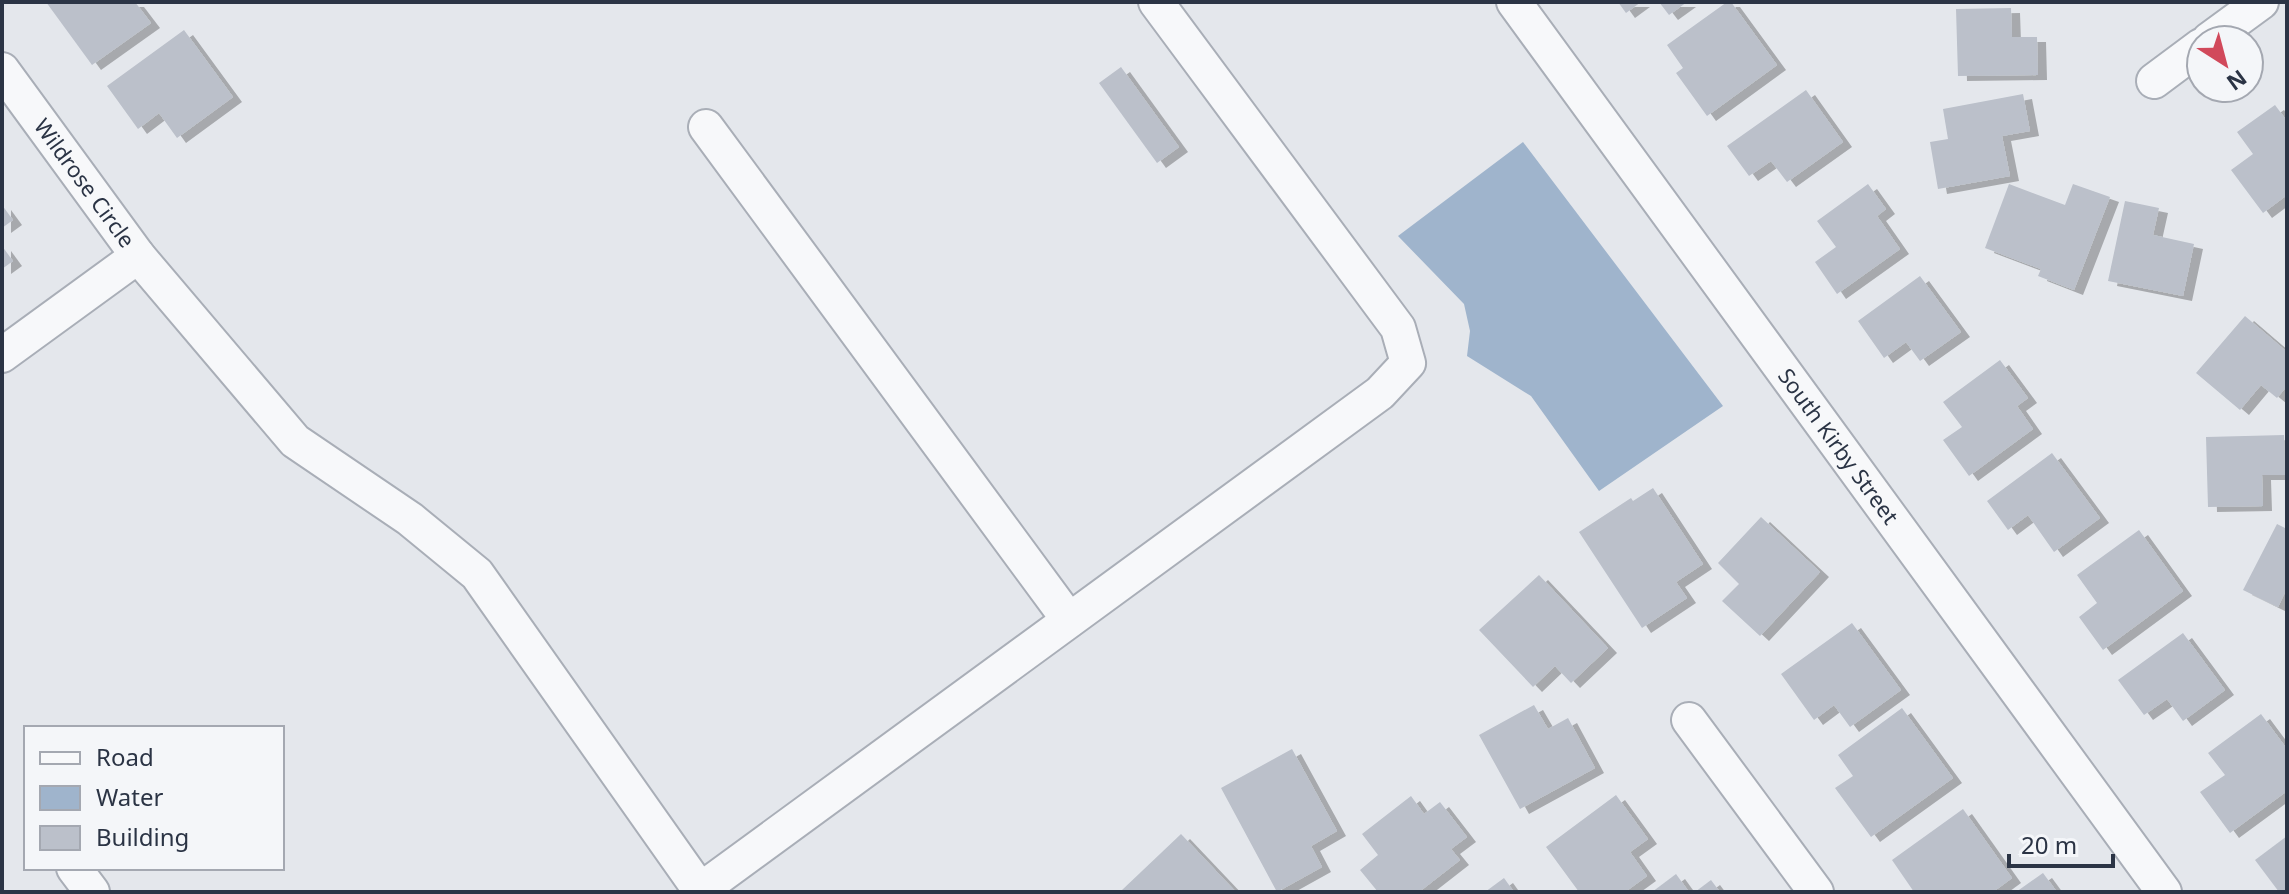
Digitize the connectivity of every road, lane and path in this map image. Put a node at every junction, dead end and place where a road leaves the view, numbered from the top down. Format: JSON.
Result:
{"nodes":[{"id":1,"x":1156,"y":2,"type":"edge"},
{"id":2,"x":1514,"y":2,"type":"edge"},
{"id":3,"x":2261,"y":2,"type":"edge"},
{"id":4,"x":2231,"y":24,"type":"edge"},
{"id":5,"x":2185,"y":58,"type":"edge"},
{"id":6,"x":2,"y":70,"type":"edge"},
{"id":7,"x":2154,"y":81,"type":"dead end"},
{"id":8,"x":706,"y":127,"type":"dead end"},
{"id":9,"x":138,"y":256,"type":"junction"},
{"id":10,"x":2,"y":355,"type":"edge"},
{"id":11,"x":1069,"y":620,"type":"junction"},
{"id":12,"x":1689,"y":720,"type":"dead end"},
{"id":13,"x":76,"y":870,"type":"edge"},
{"id":14,"x":699,"y":891,"type":"edge"},
{"id":15,"x":92,"y":892,"type":"edge"},
{"id":16,"x":1816,"y":892,"type":"edge"},
{"id":17,"x":2164,"y":892,"type":"edge"}],
"edges":[{"from":1,"to":11,"type":"street"},
{"from":2,"to":17,"type":"street","name":"South Kirby Street"},
{"from":3,"to":4,"type":"street"},
{"from":5,"to":7,"type":"street"},
{"from":6,"to":9,"type":"street","name":"Wildrose Circle"},
{"from":8,"to":11,"type":"street"},
{"from":9,"to":10,"type":"street"},
{"from":9,"to":14,"type":"street","name":"Wildrose Circle"},
{"from":11,"to":14,"type":"street"},
{"from":12,"to":16,"type":"street"},
{"from":13,"to":15,"type":"street"}]}
